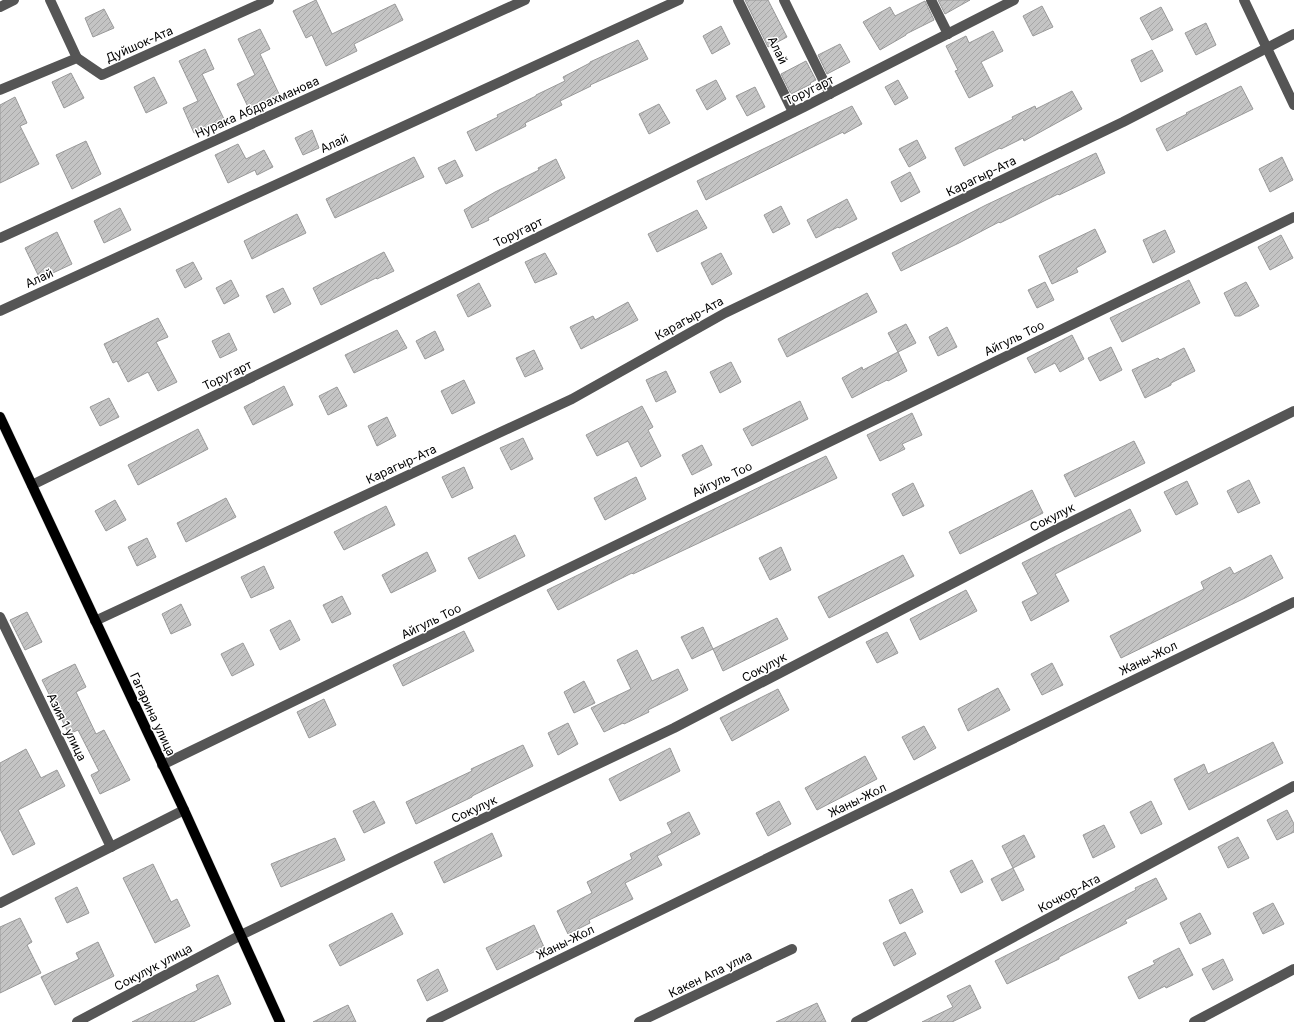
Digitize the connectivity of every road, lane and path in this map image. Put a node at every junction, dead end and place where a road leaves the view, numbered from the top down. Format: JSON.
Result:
{"nodes":[{"id":1,"x":14,"y":0,"type":"edge"},
{"id":2,"x":50,"y":0,"type":"edge"},
{"id":3,"x":269,"y":0,"type":"edge"},
{"id":4,"x":525,"y":0,"type":"edge"},
{"id":5,"x":679,"y":0,"type":"edge"},
{"id":6,"x":738,"y":0,"type":"edge"},
{"id":7,"x":784,"y":0,"type":"edge"},
{"id":8,"x":931,"y":0,"type":"edge"},
{"id":9,"x":1014,"y":0,"type":"edge"},
{"id":10,"x":1244,"y":0,"type":"edge"},
{"id":11,"x":0,"y":8,"type":"edge"},
{"id":12,"x":948,"y":34,"type":"junction"},
{"id":13,"x":1294,"y":34,"type":"edge"},
{"id":14,"x":1267,"y":48,"type":"junction"},
{"id":15,"x":77,"y":58,"type":"junction"},
{"id":16,"x":0,"y":90,"type":"edge"},
{"id":17,"x":830,"y":94,"type":"junction"},
{"id":18,"x":1294,"y":105,"type":"edge"},
{"id":19,"x":793,"y":112,"type":"junction"},
{"id":20,"x":1294,"y":217,"type":"edge"},
{"id":21,"x":0,"y":238,"type":"edge"},
{"id":22,"x":0,"y":311,"type":"edge"},
{"id":23,"x":1294,"y":411,"type":"edge"},
{"id":24,"x":0,"y":417,"type":"edge"},
{"id":25,"x":32,"y":485,"type":"junction"},
{"id":26,"x":1294,"y":602,"type":"edge"},
{"id":27,"x":0,"y":617,"type":"edge"},
{"id":28,"x":95,"y":621,"type":"junction"},
{"id":29,"x":162,"y":765,"type":"junction"},
{"id":30,"x":1294,"y":786,"type":"edge"},
{"id":31,"x":184,"y":810,"type":"junction"},
{"id":32,"x":111,"y":847,"type":"junction"},
{"id":33,"x":0,"y":903,"type":"edge"},
{"id":34,"x":241,"y":935,"type":"junction"},
{"id":35,"x":792,"y":949,"type":"dead end"},
{"id":36,"x":1294,"y":969,"type":"edge"},
{"id":37,"x":77,"y":1022,"type":"edge"},
{"id":38,"x":280,"y":1022,"type":"edge"},
{"id":39,"x":431,"y":1022,"type":"edge"},
{"id":40,"x":639,"y":1022,"type":"edge"},
{"id":41,"x":856,"y":1022,"type":"edge"},
{"id":42,"x":1194,"y":1022,"type":"edge"}],
"edges":[{"from":1,"to":11,"type":"street"},
{"from":2,"to":15,"type":"street"},
{"from":3,"to":15,"type":"street","name":"Дуйшок-Ата"},
{"from":4,"to":21,"type":"street","name":"Нурака Абдрахманова"},
{"from":5,"to":22,"type":"street","name":"Алай"},
{"from":6,"to":19,"type":"street","name":"Алай"},
{"from":7,"to":17,"type":"street"},
{"from":8,"to":12,"type":"street"},
{"from":9,"to":12,"type":"street","name":"Торугарт"},
{"from":10,"to":14,"type":"street"},
{"from":12,"to":17,"type":"street","name":"Торугарт"},
{"from":13,"to":14,"type":"street","name":"Карагыр-Ата"},
{"from":14,"to":18,"type":"street"},
{"from":14,"to":28,"type":"street","name":"Карагыр-Ата"},
{"from":15,"to":16,"type":"street"},
{"from":17,"to":19,"type":"street","name":"Торугарт"},
{"from":19,"to":25,"type":"street","name":"Торугарт"},
{"from":20,"to":29,"type":"street","name":"Айгуль Тоо"},
{"from":23,"to":34,"type":"street","name":"Сокулук"},
{"from":24,"to":25,"type":"main road","name":"Гагарина улица"},
{"from":25,"to":28,"type":"main road","name":"Гагарина улица"},
{"from":26,"to":39,"type":"street","name":"Жаны-Жол"},
{"from":27,"to":32,"type":"street","name":"Азия 1 улица"},
{"from":28,"to":29,"type":"main road","name":"Гагарина улица"},
{"from":29,"to":31,"type":"main road","name":"Гагарина улица"},
{"from":30,"to":41,"type":"street","name":"Кочкор-Ата"},
{"from":31,"to":32,"type":"street"},
{"from":31,"to":34,"type":"main road","name":"Гагарина улица"},
{"from":32,"to":33,"type":"street"},
{"from":34,"to":37,"type":"street","name":"Сокулук улица"},
{"from":34,"to":38,"type":"main road","name":"Гагарина улица"},
{"from":35,"to":40,"type":"street","name":"Какен Апа улиа"},
{"from":36,"to":42,"type":"street"}]}
